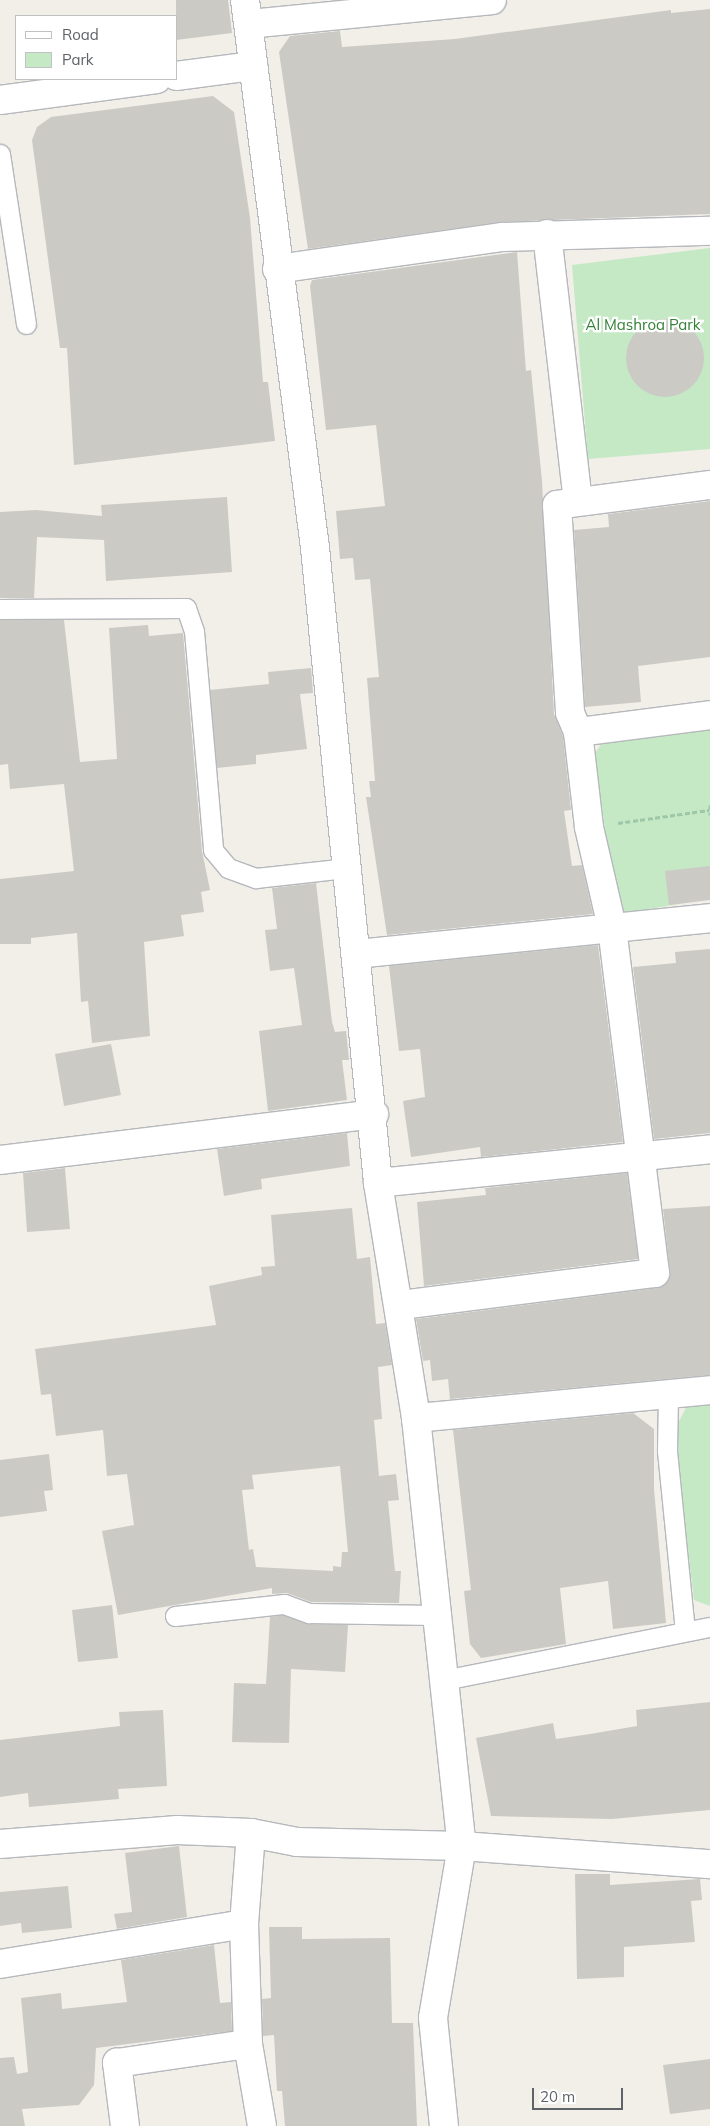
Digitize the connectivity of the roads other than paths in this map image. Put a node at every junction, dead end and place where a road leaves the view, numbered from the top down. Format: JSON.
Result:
{"nodes":[{"id":1,"x":492,"y":0,"type":"edge"},
{"id":2,"x":247,"y":12,"type":"edge"},
{"id":3,"x":253,"y":66,"type":"junction"},
{"id":4,"x":178,"y":76,"type":"edge"},
{"id":5,"x":150,"y":80,"type":"edge"},
{"id":6,"x":0,"y":100,"type":"edge"},
{"id":7,"x":0,"y":154,"type":"edge"},
{"id":8,"x":710,"y":231,"type":"edge"},
{"id":9,"x":548,"y":234,"type":"junction"},
{"id":10,"x":277,"y":269,"type":"junction"},
{"id":11,"x":26,"y":324,"type":"dead end"},
{"id":12,"x":710,"y":484,"type":"edge"},
{"id":13,"x":578,"y":500,"type":"junction"},
{"id":14,"x":0,"y":609,"type":"edge"},
{"id":15,"x":710,"y":715,"type":"edge"},
{"id":16,"x":578,"y":732,"type":"junction"},
{"id":17,"x":348,"y":868,"type":"junction"},
{"id":18,"x":710,"y":918,"type":"edge"},
{"id":19,"x":612,"y":927,"type":"junction"},
{"id":20,"x":357,"y":954,"type":"junction"},
{"id":21,"x":374,"y":1114,"type":"junction"},
{"id":22,"x":710,"y":1149,"type":"edge"},
{"id":23,"x":639,"y":1156,"type":"junction"},
{"id":24,"x":0,"y":1160,"type":"edge"},
{"id":25,"x":378,"y":1183,"type":"junction"},
{"id":26,"x":400,"y":1305,"type":"junction"},
{"id":27,"x":710,"y":1390,"type":"edge"},
{"id":28,"x":668,"y":1396,"type":"junction"},
{"id":29,"x":416,"y":1418,"type":"junction"},
{"id":30,"x":175,"y":1616,"type":"dead end"},
{"id":31,"x":434,"y":1616,"type":"junction"},
{"id":32,"x":710,"y":1627,"type":"edge"},
{"id":33,"x":685,"y":1630,"type":"junction"},
{"id":34,"x":444,"y":1680,"type":"junction"},
{"id":35,"x":251,"y":1833,"type":"junction"},
{"id":36,"x":0,"y":1844,"type":"edge"},
{"id":37,"x":462,"y":1846,"type":"junction"},
{"id":38,"x":710,"y":1864,"type":"edge"},
{"id":39,"x":244,"y":1924,"type":"junction"},
{"id":40,"x":0,"y":1964,"type":"edge"},
{"id":41,"x":248,"y":2044,"type":"junction"},
{"id":42,"x":124,"y":2126,"type":"edge"},
{"id":43,"x":262,"y":2126,"type":"edge"},
{"id":44,"x":444,"y":2126,"type":"edge"}],
"edges":[{"from":1,"to":2,"type":"street"},
{"from":2,"to":3,"type":"street"},
{"from":3,"to":4,"type":"street"},
{"from":3,"to":10,"type":"street"},
{"from":5,"to":6,"type":"street"},
{"from":7,"to":11,"type":"lane"},
{"from":8,"to":9,"type":"street"},
{"from":9,"to":10,"type":"street"},
{"from":9,"to":13,"type":"street"},
{"from":10,"to":17,"type":"street"},
{"from":12,"to":13,"type":"street"},
{"from":13,"to":16,"type":"street"},
{"from":14,"to":17,"type":"lane"},
{"from":15,"to":16,"type":"street"},
{"from":16,"to":19,"type":"street"},
{"from":17,"to":20,"type":"street"},
{"from":18,"to":19,"type":"street"},
{"from":19,"to":20,"type":"street"},
{"from":19,"to":23,"type":"street"},
{"from":20,"to":21,"type":"street"},
{"from":21,"to":24,"type":"street"},
{"from":21,"to":25,"type":"street"},
{"from":22,"to":23,"type":"street"},
{"from":23,"to":25,"type":"street"},
{"from":23,"to":26,"type":"street"},
{"from":25,"to":26,"type":"street"},
{"from":26,"to":29,"type":"street"},
{"from":27,"to":28,"type":"street"},
{"from":28,"to":29,"type":"street"},
{"from":28,"to":33,"type":"lane"},
{"from":29,"to":31,"type":"street"},
{"from":30,"to":31,"type":"lane"},
{"from":31,"to":34,"type":"street"},
{"from":32,"to":33,"type":"lane"},
{"from":33,"to":34,"type":"lane"},
{"from":34,"to":37,"type":"street"},
{"from":35,"to":36,"type":"street"},
{"from":35,"to":37,"type":"street"},
{"from":35,"to":39,"type":"street"},
{"from":37,"to":38,"type":"street"},
{"from":37,"to":44,"type":"street"},
{"from":39,"to":40,"type":"street"},
{"from":39,"to":41,"type":"street"},
{"from":41,"to":42,"type":"street"},
{"from":41,"to":43,"type":"street"}]}
